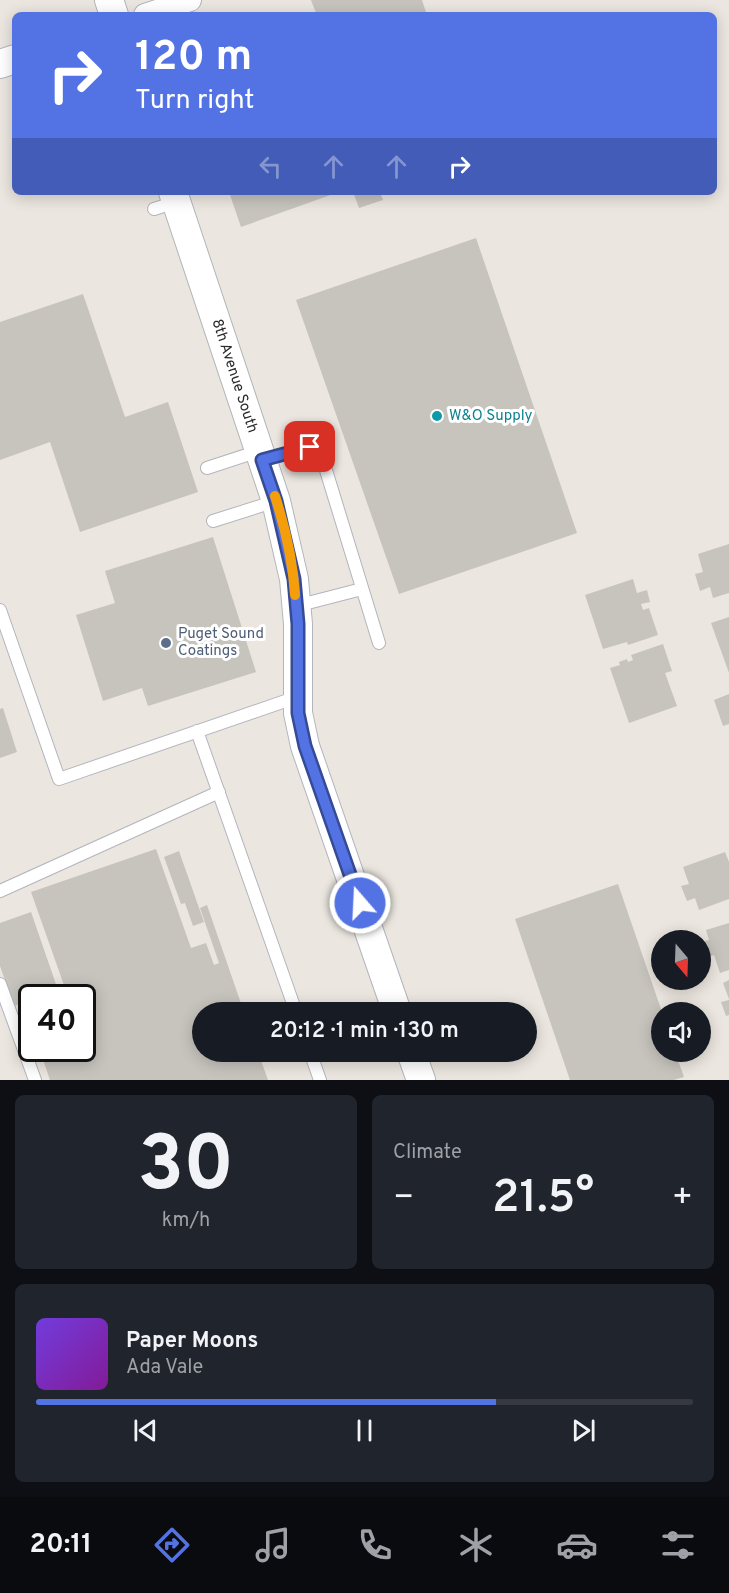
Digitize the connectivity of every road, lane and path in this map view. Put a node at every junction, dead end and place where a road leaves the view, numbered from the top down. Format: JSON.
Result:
{"nodes":[{"id":1,"x":190,"y":0,"type":"edge"},
{"id":2,"x":154,"y":12,"type":"edge"},
{"id":3,"x":168,"y":201,"type":"edge"},
{"id":4,"x":261,"y":456,"type":"junction"},
{"id":5,"x":207,"y":468,"type":"dead end"},
{"id":6,"x":276,"y":501,"type":"junction"},
{"id":7,"x":213,"y":521,"type":"dead end"},
{"id":8,"x":362,"y":589,"type":"junction"},
{"id":9,"x":296,"y":606,"type":"junction"},
{"id":10,"x":0,"y":610,"type":"edge"},
{"id":11,"x":379,"y":643,"type":"dead end"},
{"id":12,"x":298,"y":697,"type":"junction"},
{"id":13,"x":197,"y":731,"type":"junction"},
{"id":14,"x":219,"y":792,"type":"junction"},
{"id":15,"x":0,"y":891,"type":"edge"},
{"id":16,"x":0,"y":984,"type":"edge"},
{"id":17,"x":292,"y":1002,"type":"edge"},
{"id":18,"x":394,"y":1002,"type":"edge"},
{"id":19,"x":314,"y":1062,"type":"edge"},
{"id":20,"x":415,"y":1062,"type":"edge"},
{"id":21,"x":35,"y":1080,"type":"edge"},
{"id":22,"x":320,"y":1080,"type":"edge"},
{"id":23,"x":421,"y":1080,"type":"edge"}],
"edges":[{"from":1,"to":2,"type":"street"},
{"from":3,"to":4,"type":"street","name":"8th Avenue South"},
{"from":4,"to":5,"type":"lane"},
{"from":4,"to":6,"type":"street","name":"8th Avenue South"},
{"from":4,"to":8,"type":"lane"},
{"from":6,"to":7,"type":"lane"},
{"from":6,"to":9,"type":"street","name":"8th Avenue South"},
{"from":8,"to":9,"type":"lane"},
{"from":8,"to":11,"type":"lane"},
{"from":9,"to":12,"type":"street","name":"8th Avenue South"},
{"from":10,"to":13,"type":"lane"},
{"from":12,"to":13,"type":"lane"},
{"from":12,"to":18,"type":"street","name":"8th Avenue South"},
{"from":13,"to":14,"type":"lane"},
{"from":14,"to":15,"type":"lane"},
{"from":14,"to":17,"type":"lane"},
{"from":16,"to":21,"type":"lane"},
{"from":19,"to":22,"type":"lane"},
{"from":20,"to":23,"type":"street"}]}
